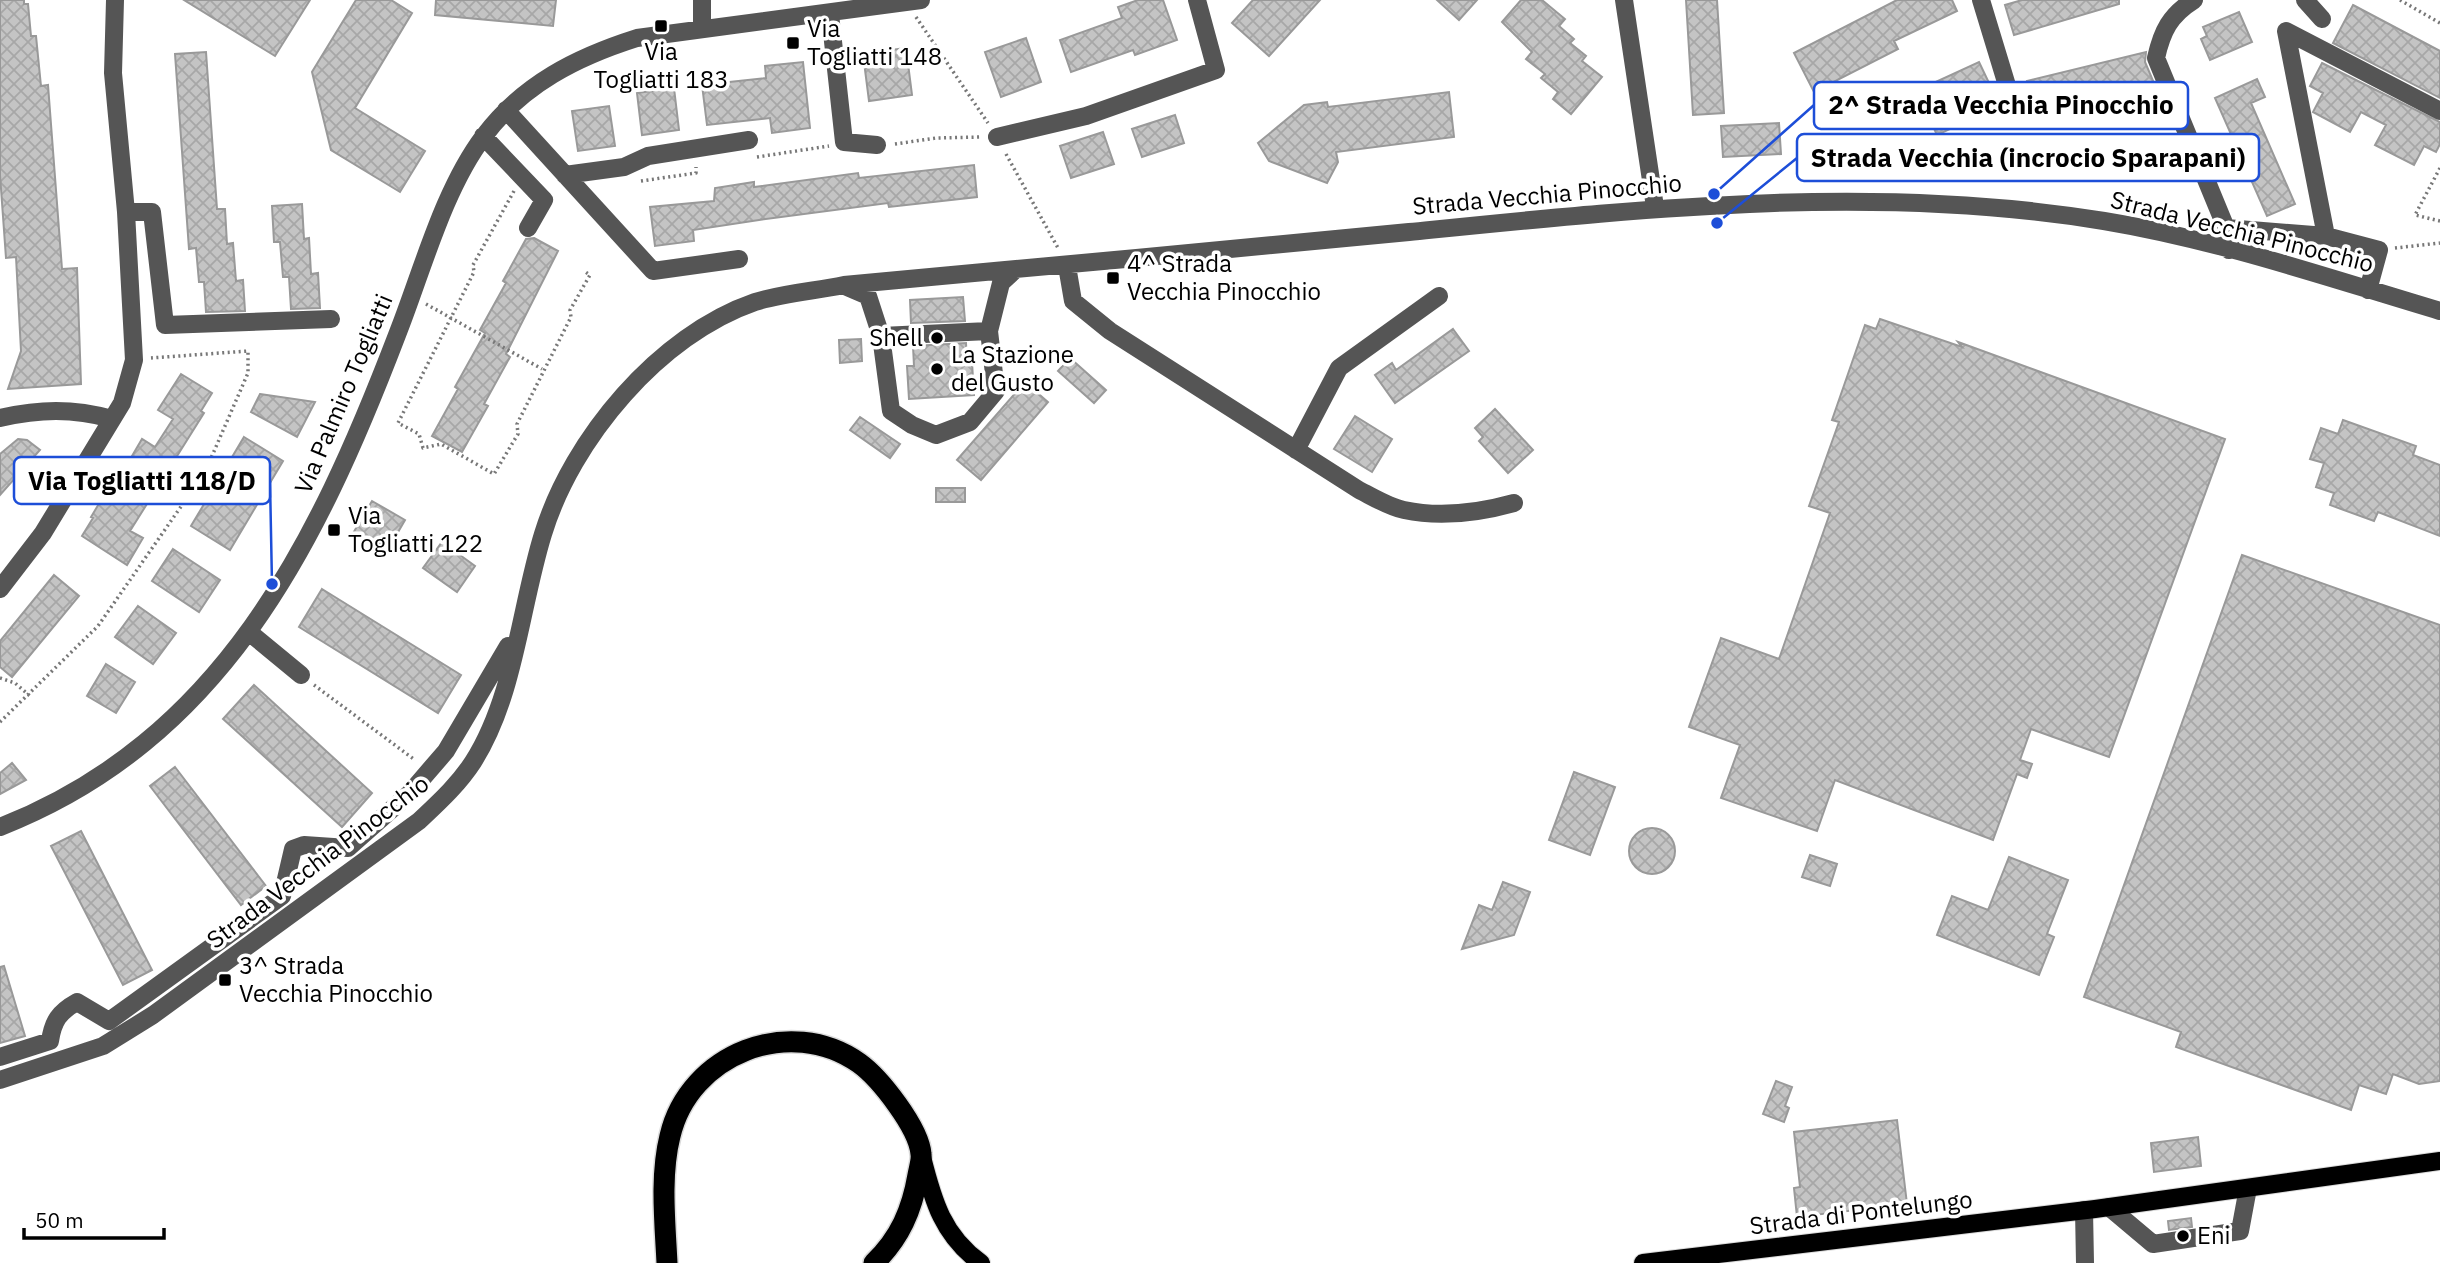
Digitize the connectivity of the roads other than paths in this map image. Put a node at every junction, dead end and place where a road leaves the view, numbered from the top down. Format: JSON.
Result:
{"nodes":[{"id":1,"x":115,"y":0,"type":"edge"},
{"id":2,"x":702,"y":0,"type":"edge"},
{"id":3,"x":921,"y":0,"type":"edge"},
{"id":4,"x":1197,"y":0,"type":"edge"},
{"id":5,"x":1624,"y":0,"type":"edge"},
{"id":6,"x":1981,"y":0,"type":"edge"},
{"id":7,"x":2194,"y":0,"type":"edge"},
{"id":8,"x":2305,"y":0,"type":"edge"},
{"id":9,"x":885,"y":3,"type":"edge"},
{"id":10,"x":830,"y":14,"type":"junction"},
{"id":11,"x":2322,"y":19,"type":"dead end"},
{"id":12,"x":702,"y":27,"type":"junction"},
{"id":13,"x":2009,"y":92,"type":"dead end"},
{"id":14,"x":506,"y":110,"type":"junction"},
{"id":15,"x":2440,"y":111,"type":"edge"},
{"id":16,"x":483,"y":136,"type":"junction"},
{"id":17,"x":997,"y":137,"type":"road end"},
{"id":18,"x":877,"y":145,"type":"road end"},
{"id":19,"x":749,"y":149,"type":"road end"},
{"id":20,"x":565,"y":174,"type":"junction"},
{"id":21,"x":1655,"y":207,"type":"junction"},
{"id":22,"x":126,"y":212,"type":"junction"},
{"id":23,"x":528,"y":228,"type":"dead end"},
{"id":24,"x":2226,"y":228,"type":"junction"},
{"id":25,"x":2326,"y":236,"type":"junction"},
{"id":26,"x":2229,"y":250,"type":"junction"},
{"id":27,"x":739,"y":259,"type":"dead end"},
{"id":28,"x":1068,"y":266,"type":"junction"},
{"id":29,"x":1015,"y":270,"type":"junction"},
{"id":30,"x":844,"y":285,"type":"junction"},
{"id":31,"x":2368,"y":290,"type":"junction"},
{"id":32,"x":1439,"y":296,"type":"dead end"},
{"id":33,"x":2440,"y":311,"type":"edge"},
{"id":34,"x":331,"y":318,"type":"dead end"},
{"id":35,"x":989,"y":331,"type":"junction"},
{"id":36,"x":881,"y":336,"type":"junction"},
{"id":37,"x":0,"y":418,"type":"edge"},
{"id":38,"x":112,"y":419,"type":"junction"},
{"id":39,"x":1296,"y":450,"type":"junction"},
{"id":40,"x":1514,"y":503,"type":"dead end"},
{"id":41,"x":0,"y":589,"type":"edge"},
{"id":42,"x":519,"y":628,"type":"junction"},
{"id":43,"x":250,"y":633,"type":"junction"},
{"id":44,"x":301,"y":675,"type":"road end"},
{"id":45,"x":0,"y":827,"type":"edge"},
{"id":46,"x":114,"y":1028,"type":"junction"},
{"id":47,"x":0,"y":1056,"type":"edge"},
{"id":48,"x":0,"y":1080,"type":"edge"},
{"id":49,"x":922,"y":1153,"type":"junction"},
{"id":50,"x":2440,"y":1161,"type":"edge"},
{"id":51,"x":2248,"y":1188,"type":"junction"},
{"id":52,"x":2109,"y":1206,"type":"junction"},
{"id":53,"x":2084,"y":1210,"type":"junction"},
{"id":54,"x":667,"y":1263,"type":"edge"},
{"id":55,"x":874,"y":1263,"type":"edge"},
{"id":56,"x":981,"y":1263,"type":"edge"},
{"id":57,"x":1643,"y":1263,"type":"edge"},
{"id":58,"x":2085,"y":1263,"type":"edge"}],
"edges":[{"from":1,"to":22,"type":"street"},
{"from":2,"to":12,"type":"street"},
{"from":3,"to":9,"type":"street","name":"Via Palmiro Togliatti"},
{"from":4,"to":17,"type":"street"},
{"from":5,"to":21,"type":"street"},
{"from":6,"to":13,"type":"street"},
{"from":7,"to":24,"type":"street"},
{"from":8,"to":11,"type":"street"},
{"from":9,"to":10,"type":"street","name":"Via Palmiro Togliatti"},
{"from":10,"to":12,"type":"street","name":"Via Palmiro Togliatti"},
{"from":10,"to":18,"type":"street"},
{"from":12,"to":14,"type":"street","name":"Via Palmiro Togliatti"},
{"from":14,"to":16,"type":"street","name":"Via Palmiro Togliatti"},
{"from":14,"to":20,"type":"street"},
{"from":15,"to":25,"type":"street"},
{"from":16,"to":23,"type":"street"},
{"from":16,"to":43,"type":"street","name":"Via Palmiro Togliatti"},
{"from":19,"to":20,"type":"street"},
{"from":20,"to":27,"type":"street"},
{"from":21,"to":26,"type":"street","name":"Strada Vecchia Pinocchio"},
{"from":21,"to":28,"type":"street","name":"Strada Vecchia Pinocchio"},
{"from":22,"to":34,"type":"street","name":"Via Palmiro Togliatti"},
{"from":22,"to":38,"type":"street"},
{"from":24,"to":25,"type":"street"},
{"from":24,"to":26,"type":"street"},
{"from":25,"to":31,"type":"street"},
{"from":26,"to":31,"type":"street","name":"Strada Vecchia Pinocchio"},
{"from":28,"to":29,"type":"street","name":"Strada Vecchia Pinocchio"},
{"from":28,"to":39,"type":"street"},
{"from":29,"to":30,"type":"street","name":"Strada Vecchia Pinocchio"},
{"from":29,"to":35,"type":"street"},
{"from":30,"to":36,"type":"street"},
{"from":30,"to":42,"type":"street","name":"Strada Vecchia Pinocchio"},
{"from":31,"to":33,"type":"street","name":"Strada Vecchia Pinocchio"},
{"from":32,"to":39,"type":"street"},
{"from":35,"to":36,"type":"street"},
{"from":35,"to":36,"type":"street"},
{"from":37,"to":38,"type":"street"},
{"from":38,"to":41,"type":"street"},
{"from":39,"to":40,"type":"street"},
{"from":42,"to":46,"type":"street","name":"Strada Vecchia Pinocchio"},
{"from":42,"to":46,"type":"street"},
{"from":43,"to":44,"type":"street"},
{"from":43,"to":45,"type":"street","name":"Via Palmiro Togliatti"},
{"from":46,"to":47,"type":"street"},
{"from":46,"to":48,"type":"street","name":"Strada Vecchia Pinocchio"},
{"from":49,"to":54,"type":"highway"},
{"from":49,"to":55,"type":"highway"},
{"from":49,"to":56,"type":"main road"},
{"from":50,"to":51,"type":"main road","name":"Strada di Pontelungo"},
{"from":51,"to":52,"type":"main road","name":"Strada di Pontelungo"},
{"from":51,"to":52,"type":"street"},
{"from":52,"to":53,"type":"main road","name":"Strada di Pontelungo"},
{"from":53,"to":57,"type":"main road","name":"Strada di Pontelungo"},
{"from":53,"to":58,"type":"street"}]}
